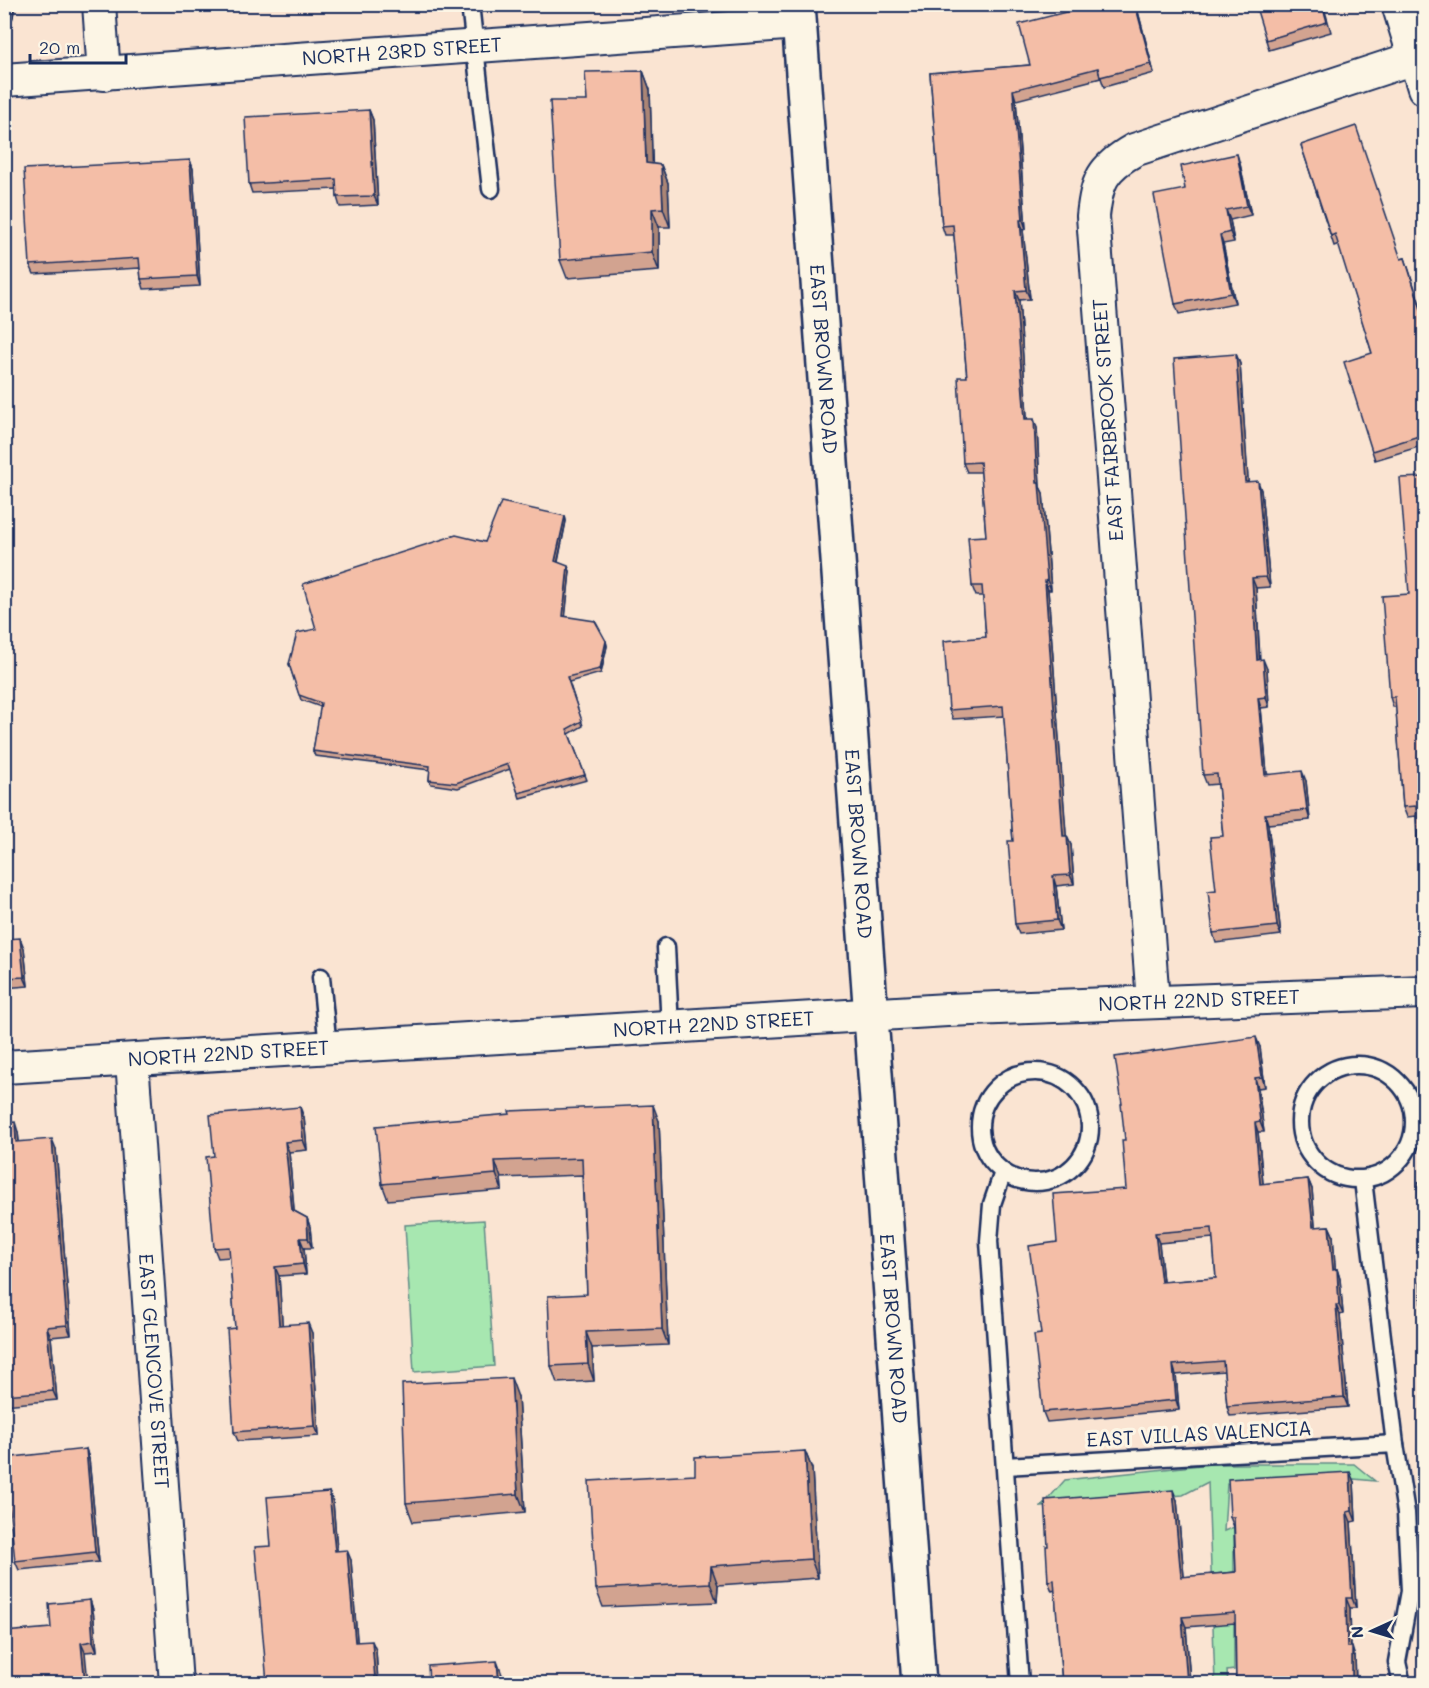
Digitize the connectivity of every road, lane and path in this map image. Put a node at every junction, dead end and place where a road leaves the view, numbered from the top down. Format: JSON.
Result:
{"nodes":[{"id":1,"x":99,"y":4,"type":"edge"},
{"id":2,"x":470,"y":4,"type":"edge"},
{"id":3,"x":1398,"y":4,"type":"edge"},
{"id":4,"x":798,"y":14,"type":"edge"},
{"id":5,"x":474,"y":46,"type":"junction"},
{"id":6,"x":1414,"y":58,"type":"junction"},
{"id":7,"x":104,"y":74,"type":"junction"},
{"id":8,"x":4,"y":80,"type":"edge"},
{"id":9,"x":1425,"y":88,"type":"edge"},
{"id":10,"x":491,"y":189,"type":"dead end"},
{"id":11,"x":666,"y":947,"type":"dead end"},
{"id":12,"x":321,"y":977,"type":"dead end"},
{"id":13,"x":1425,"y":992,"type":"edge"},
{"id":14,"x":1153,"y":1001,"type":"junction"},
{"id":15,"x":872,"y":1016,"type":"junction"},
{"id":16,"x":670,"y":1028,"type":"junction"},
{"id":17,"x":328,"y":1048,"type":"junction"},
{"id":18,"x":132,"y":1060,"type":"junction"},
{"id":19,"x":4,"y":1067,"type":"edge"},
{"id":20,"x":1003,"y":1172,"type":"junction"},
{"id":21,"x":1363,"y":1180,"type":"junction"},
{"id":22,"x":1395,"y":1444,"type":"junction"},
{"id":23,"x":1005,"y":1466,"type":"junction"},
{"id":24,"x":176,"y":1683,"type":"edge"},
{"id":25,"x":919,"y":1683,"type":"edge"},
{"id":26,"x":1020,"y":1683,"type":"edge"},
{"id":27,"x":1402,"y":1683,"type":"edge"}],
"edges":[{"from":1,"to":7,"type":"street"},
{"from":2,"to":5,"type":"lane"},
{"from":3,"to":6,"type":"street"},
{"from":4,"to":5,"type":"street","name":"NORTH 23RD STREET"},
{"from":4,"to":15,"type":"main road","name":"EAST BROWN ROAD"},
{"from":5,"to":7,"type":"street","name":"NORTH 23RD STREET"},
{"from":5,"to":10,"type":"lane"},
{"from":6,"to":9,"type":"street"},
{"from":6,"to":14,"type":"street","name":"EAST FAIRBROOK STREET"},
{"from":7,"to":8,"type":"street","name":"NORTH 23RD STREET"},
{"from":11,"to":16,"type":"lane"},
{"from":12,"to":17,"type":"lane"},
{"from":13,"to":14,"type":"street","name":"NORTH 22ND STREET"},
{"from":14,"to":15,"type":"street","name":"NORTH 22ND STREET"},
{"from":15,"to":16,"type":"street","name":"NORTH 22ND STREET"},
{"from":15,"to":25,"type":"main road","name":"EAST BROWN ROAD"},
{"from":16,"to":17,"type":"street","name":"NORTH 22ND STREET"},
{"from":17,"to":18,"type":"street","name":"NORTH 22ND STREET"},
{"from":18,"to":19,"type":"street","name":"NORTH 22ND STREET"},
{"from":18,"to":24,"type":"street","name":"EAST GLENCOVE STREET"},
{"from":20,"to":20,"type":"lane"},
{"from":20,"to":23,"type":"lane"},
{"from":21,"to":21,"type":"lane"},
{"from":21,"to":22,"type":"lane"},
{"from":22,"to":23,"type":"lane","name":"EAST VILLAS VALENCIA"},
{"from":22,"to":27,"type":"lane"},
{"from":23,"to":26,"type":"lane"}]}
